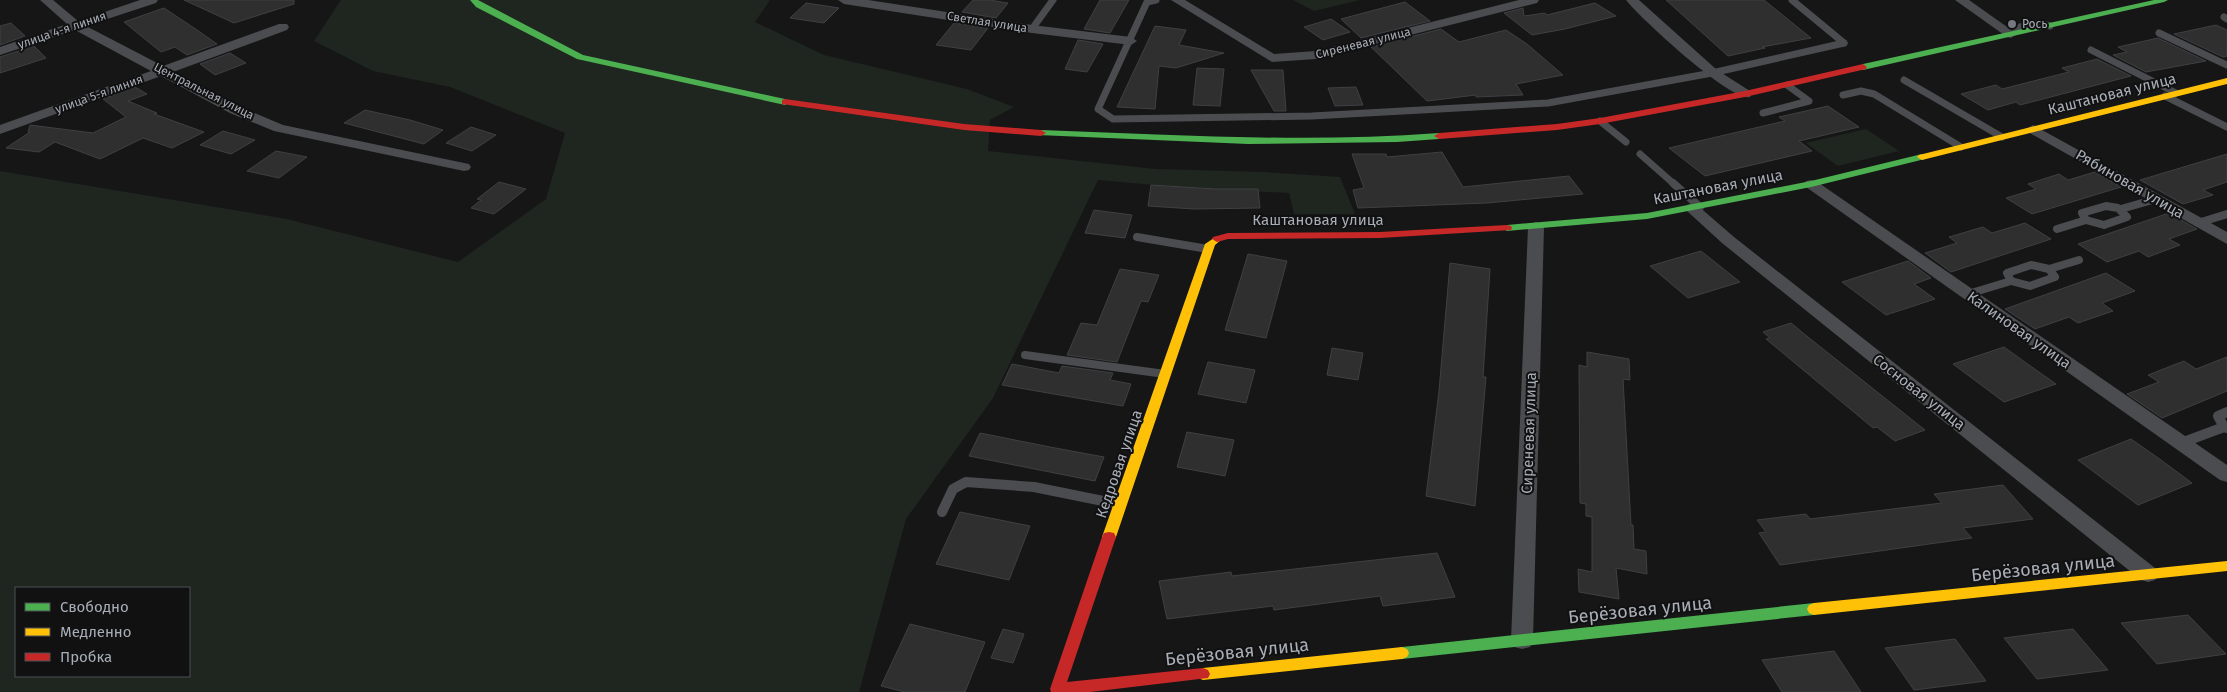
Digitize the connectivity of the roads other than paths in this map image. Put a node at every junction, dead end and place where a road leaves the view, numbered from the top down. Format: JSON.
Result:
{"nodes":[{"id":1,"x":46,"y":0,"type":"edge"},
{"id":2,"x":152,"y":0,"type":"edge"},
{"id":3,"x":474,"y":0,"type":"edge"},
{"id":4,"x":844,"y":0,"type":"edge"},
{"id":5,"x":1053,"y":0,"type":"edge"},
{"id":6,"x":1156,"y":0,"type":"edge"},
{"id":7,"x":1177,"y":0,"type":"edge"},
{"id":8,"x":1533,"y":0,"type":"edge"},
{"id":9,"x":1632,"y":0,"type":"edge"},
{"id":10,"x":1792,"y":0,"type":"edge"},
{"id":11,"x":1961,"y":0,"type":"edge"},
{"id":12,"x":2164,"y":0,"type":"edge"},
{"id":13,"x":75,"y":25,"type":"junction"},
{"id":14,"x":283,"y":27,"type":"dead end"},
{"id":15,"x":1032,"y":29,"type":"junction"},
{"id":16,"x":2008,"y":32,"type":"junction"},
{"id":17,"x":2159,"y":33,"type":"dead end"},
{"id":18,"x":1131,"y":42,"type":"junction"},
{"id":19,"x":2091,"y":50,"type":"dead end"},
{"id":20,"x":0,"y":51,"type":"edge"},
{"id":21,"x":2227,"y":66,"type":"edge"},
{"id":22,"x":163,"y":70,"type":"junction"},
{"id":23,"x":1712,"y":73,"type":"junction"},
{"id":24,"x":1904,"y":80,"type":"dead end"},
{"id":25,"x":2227,"y":81,"type":"edge"},
{"id":26,"x":1787,"y":85,"type":"junction"},
{"id":27,"x":1745,"y":94,"type":"junction"},
{"id":28,"x":1842,"y":95,"type":"dead end"},
{"id":29,"x":2171,"y":95,"type":"junction"},
{"id":30,"x":1763,"y":113,"type":"dead end"},
{"id":31,"x":1600,"y":121,"type":"junction"},
{"id":32,"x":2227,"y":127,"type":"edge"},
{"id":33,"x":2033,"y":129,"type":"junction"},
{"id":34,"x":0,"y":130,"type":"edge"},
{"id":35,"x":2002,"y":137,"type":"junction"},
{"id":36,"x":1626,"y":142,"type":"dead end"},
{"id":37,"x":1961,"y":147,"type":"junction"},
{"id":38,"x":1640,"y":154,"type":"dead end"},
{"id":39,"x":464,"y":167,"type":"dead end"},
{"id":40,"x":1811,"y":184,"type":"junction"},
{"id":41,"x":2156,"y":199,"type":"junction"},
{"id":42,"x":1696,"y":208,"type":"junction"},
{"id":43,"x":2121,"y":210,"type":"junction"},
{"id":44,"x":2227,"y":214,"type":"edge"},
{"id":45,"x":2086,"y":220,"type":"junction"},
{"id":46,"x":2198,"y":223,"type":"junction"},
{"id":47,"x":1536,"y":227,"type":"junction"},
{"id":48,"x":2057,"y":229,"type":"dead end"},
{"id":49,"x":1137,"y":237,"type":"dead end"},
{"id":50,"x":2227,"y":239,"type":"edge"},
{"id":51,"x":1208,"y":249,"type":"junction"},
{"id":52,"x":2078,"y":260,"type":"dead end"},
{"id":53,"x":2049,"y":269,"type":"junction"},
{"id":54,"x":2011,"y":281,"type":"junction"},
{"id":55,"x":1968,"y":294,"type":"junction"},
{"id":56,"x":1025,"y":355,"type":"dead end"},
{"id":57,"x":1166,"y":374,"type":"junction"},
{"id":58,"x":2227,"y":412,"type":"edge"},
{"id":59,"x":2225,"y":427,"type":"edge"},
{"id":60,"x":2181,"y":443,"type":"junction"},
{"id":61,"x":2227,"y":475,"type":"edge"},
{"id":62,"x":1120,"y":505,"type":"junction"},
{"id":63,"x":942,"y":512,"type":"dead end"},
{"id":64,"x":2227,"y":566,"type":"edge"},
{"id":65,"x":2148,"y":574,"type":"junction"},
{"id":66,"x":1522,"y":640,"type":"junction"},
{"id":67,"x":1056,"y":690,"type":"edge"}],
"edges":[{"from":1,"to":13,"type":"street","name":"Центральная улица"},
{"from":2,"to":13,"type":"street","name":"улица 4-я линия"},
{"from":3,"to":31,"type":"street"},
{"from":4,"to":15,"type":"street","name":"Светлая улица"},
{"from":5,"to":15,"type":"lane"},
{"from":6,"to":18,"type":"lane"},
{"from":7,"to":8,"type":"street","name":"Сиреневая улица"},
{"from":9,"to":23,"type":"street"},
{"from":10,"to":23,"type":"lane"},
{"from":11,"to":16,"type":"street"},
{"from":12,"to":16,"type":"street"},
{"from":13,"to":20,"type":"street","name":"улица 4-я линия"},
{"from":13,"to":22,"type":"street","name":"Центральная улица"},
{"from":14,"to":22,"type":"street","name":"улица 5-я линия"},
{"from":15,"to":18,"type":"street","name":"Светлая улица"},
{"from":16,"to":26,"type":"street"},
{"from":17,"to":21,"type":"lane"},
{"from":18,"to":23,"type":"lane"},
{"from":19,"to":29,"type":"lane"},
{"from":22,"to":34,"type":"street","name":"улица 5-я линия"},
{"from":22,"to":39,"type":"street","name":"Центральная улица"},
{"from":23,"to":27,"type":"street"},
{"from":24,"to":35,"type":"lane"},
{"from":25,"to":29,"type":"street","name":"Каштановая улица"},
{"from":26,"to":27,"type":"street"},
{"from":26,"to":30,"type":"lane"},
{"from":27,"to":31,"type":"street"},
{"from":28,"to":37,"type":"lane"},
{"from":29,"to":32,"type":"lane"},
{"from":29,"to":33,"type":"street","name":"Каштановая улица"},
{"from":31,"to":36,"type":"lane"},
{"from":33,"to":35,"type":"street","name":"Каштановая улица"},
{"from":33,"to":41,"type":"street","name":"Рябиновая улица"},
{"from":35,"to":37,"type":"street","name":"Каштановая улица"},
{"from":37,"to":40,"type":"street","name":"Каштановая улица"},
{"from":38,"to":42,"type":"lane"},
{"from":40,"to":42,"type":"street","name":"Каштановая улица"},
{"from":40,"to":55,"type":"street","name":"Калиновая улица"},
{"from":41,"to":43,"type":"lane"},
{"from":41,"to":46,"type":"street","name":"Рябиновая улица"},
{"from":42,"to":47,"type":"street","name":"Каштановая улица"},
{"from":42,"to":65,"type":"street","name":"Сосновая улица"},
{"from":43,"to":45,"type":"lane"},
{"from":43,"to":45,"type":"lane"},
{"from":44,"to":46,"type":"lane"},
{"from":45,"to":48,"type":"lane"},
{"from":46,"to":50,"type":"street","name":"Рябиновая улица"},
{"from":47,"to":51,"type":"street","name":"Каштановая улица"},
{"from":47,"to":66,"type":"street","name":"Сиреневая улица"},
{"from":49,"to":51,"type":"lane"},
{"from":51,"to":57,"type":"street","name":"Кедровая улица"},
{"from":52,"to":53,"type":"lane"},
{"from":53,"to":54,"type":"lane"},
{"from":53,"to":54,"type":"lane"},
{"from":54,"to":55,"type":"lane"},
{"from":55,"to":60,"type":"street","name":"Калиновая улица"},
{"from":56,"to":57,"type":"lane"},
{"from":57,"to":62,"type":"street","name":"Кедровая улица"},
{"from":58,"to":59,"type":"lane"},
{"from":59,"to":60,"type":"lane"},
{"from":60,"to":61,"type":"street","name":"Калиновая улица"},
{"from":62,"to":63,"type":"lane"},
{"from":62,"to":67,"type":"street","name":"Кедровая улица"},
{"from":64,"to":65,"type":"street","name":"Берёзовая улица"},
{"from":65,"to":66,"type":"street","name":"Берёзовая улица"},
{"from":66,"to":67,"type":"street","name":"Берёзовая улица"}]}
